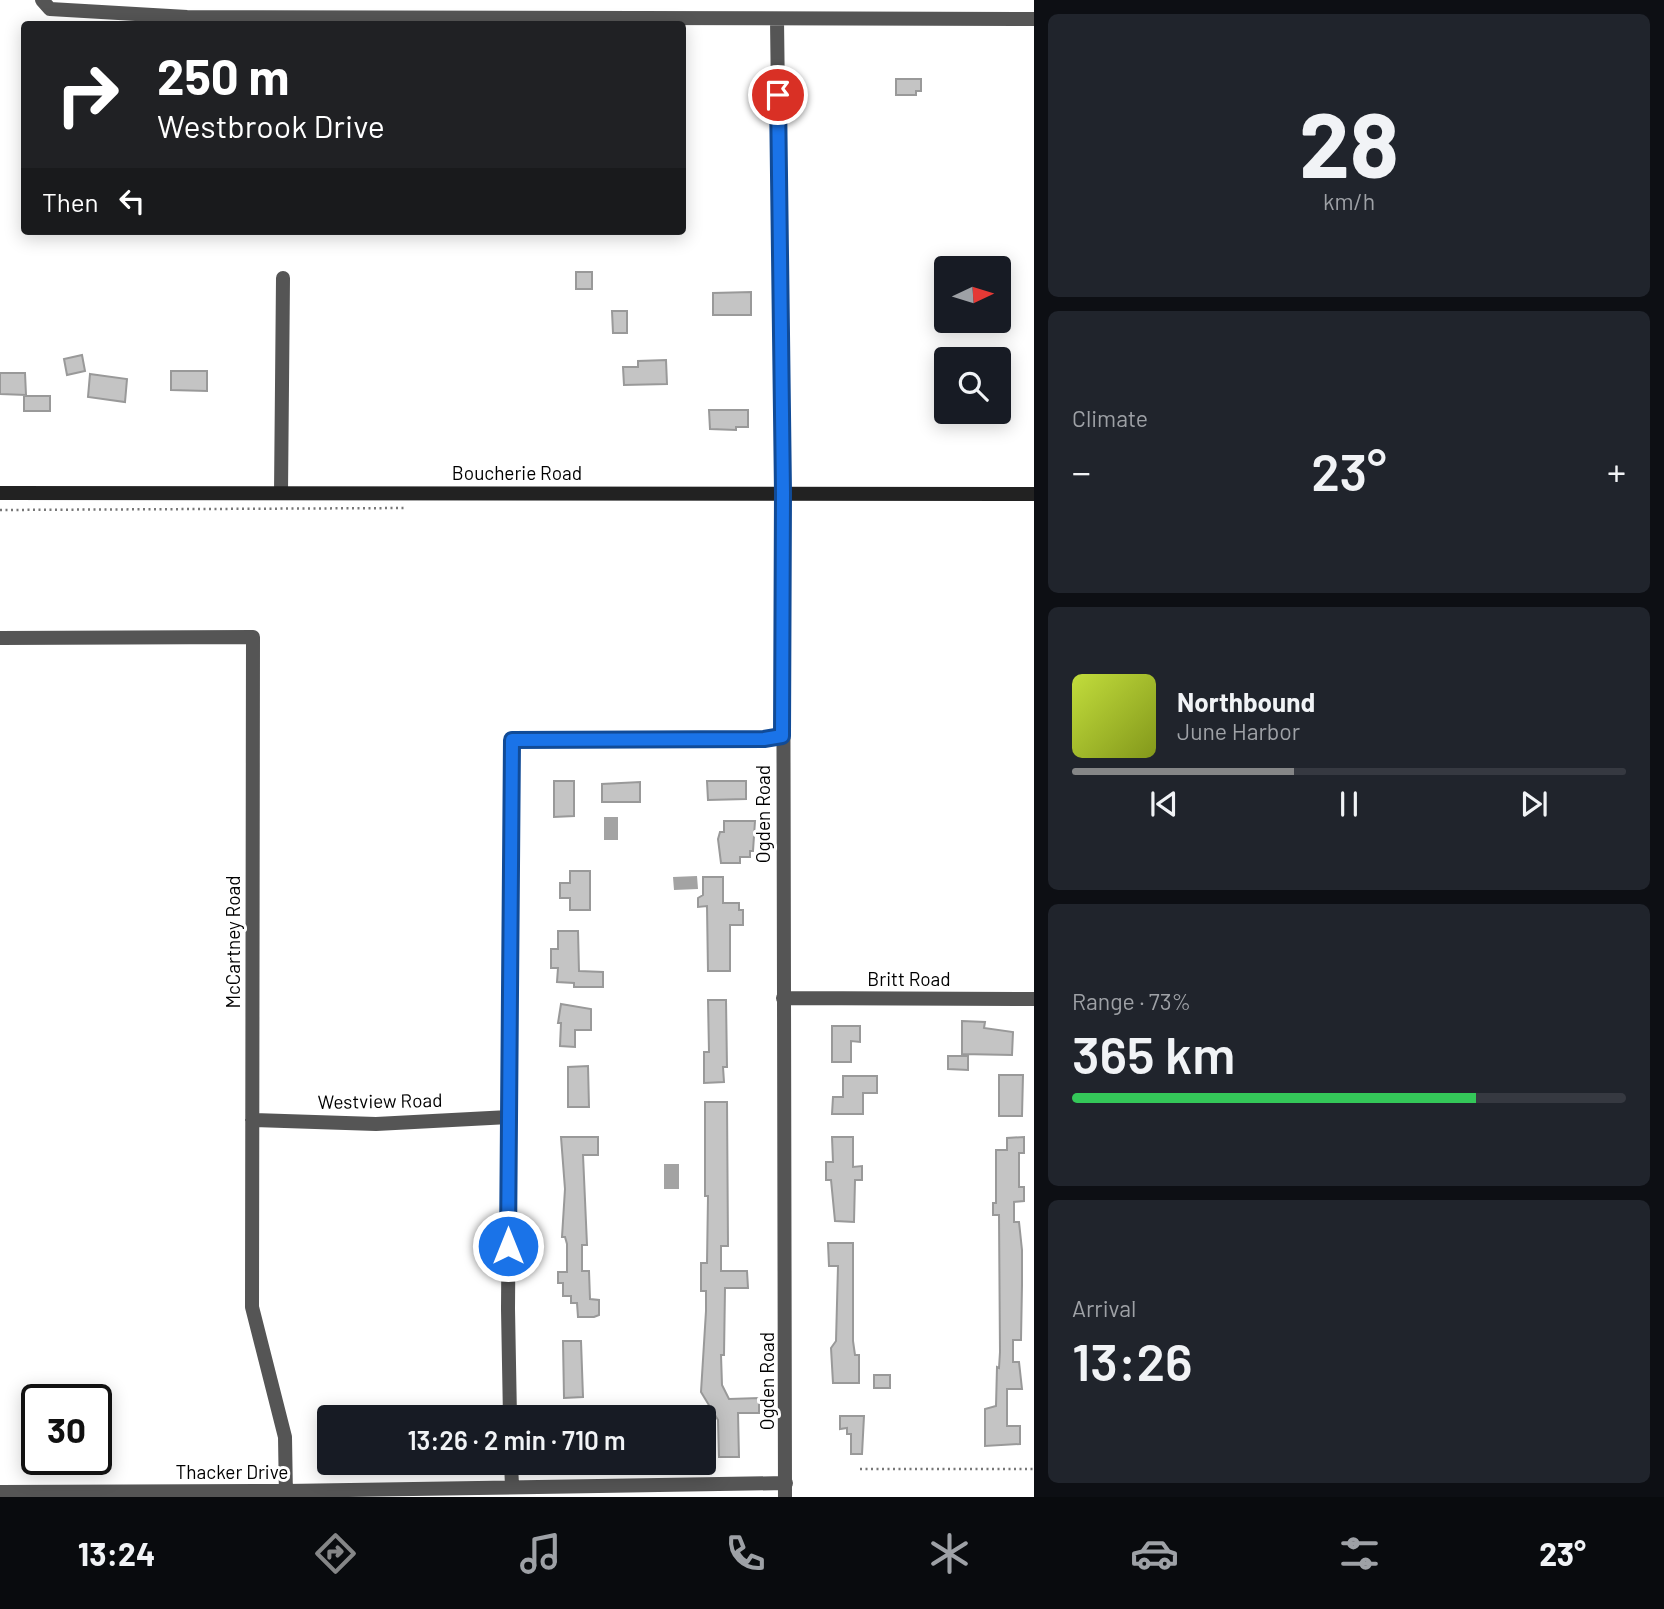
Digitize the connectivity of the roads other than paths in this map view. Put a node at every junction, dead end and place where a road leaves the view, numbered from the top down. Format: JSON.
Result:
{"nodes":[{"id":1,"x":42,"y":0,"type":"edge"},
{"id":2,"x":1034,"y":19,"type":"edge"},
{"id":3,"x":777,"y":20,"type":"junction"},
{"id":4,"x":283,"y":278,"type":"dead end"},
{"id":5,"x":281,"y":492,"type":"junction"},
{"id":6,"x":0,"y":493,"type":"edge"},
{"id":7,"x":783,"y":493,"type":"junction"},
{"id":8,"x":1034,"y":494,"type":"edge"},
{"id":9,"x":0,"y":638,"type":"edge"},
{"id":10,"x":782,"y":736,"type":"junction"},
{"id":11,"x":783,"y":998,"type":"junction"},
{"id":12,"x":1034,"y":999,"type":"edge"},
{"id":13,"x":509,"y":1117,"type":"junction"},
{"id":14,"x":252,"y":1120,"type":"junction"},
{"id":15,"x":510,"y":1405,"type":"edge"},
{"id":16,"x":512,"y":1475,"type":"edge"},
{"id":17,"x":512,"y":1486,"type":"junction"},
{"id":18,"x":785,"y":1490,"type":"edge"},
{"id":19,"x":0,"y":1492,"type":"edge"},
{"id":20,"x":286,"y":1494,"type":"edge"}],
"edges":[{"from":1,"to":3,"type":"street"},
{"from":2,"to":3,"type":"street"},
{"from":3,"to":7,"type":"street","name":"Ogden Road"},
{"from":4,"to":5,"type":"street"},
{"from":5,"to":6,"type":"main road","name":"Boucherie Road"},
{"from":5,"to":7,"type":"main road","name":"Boucherie Road"},
{"from":7,"to":8,"type":"main road","name":"Boucherie Road"},
{"from":7,"to":10,"type":"street","name":"Ogden Road"},
{"from":9,"to":14,"type":"street","name":"McCartney Road"},
{"from":10,"to":11,"type":"street","name":"Ogden Road"},
{"from":10,"to":13,"type":"street"},
{"from":11,"to":12,"type":"street","name":"Britt Road"},
{"from":11,"to":18,"type":"street","name":"Ogden Road"},
{"from":13,"to":14,"type":"street","name":"Westview Road"},
{"from":13,"to":15,"type":"street"},
{"from":14,"to":20,"type":"street","name":"McCartney Road"},
{"from":16,"to":17,"type":"street"},
{"from":17,"to":18,"type":"street","name":"Thacker Drive"},
{"from":17,"to":20,"type":"street","name":"Thacker Drive"},
{"from":19,"to":20,"type":"street","name":"Thacker Drive"}]}
